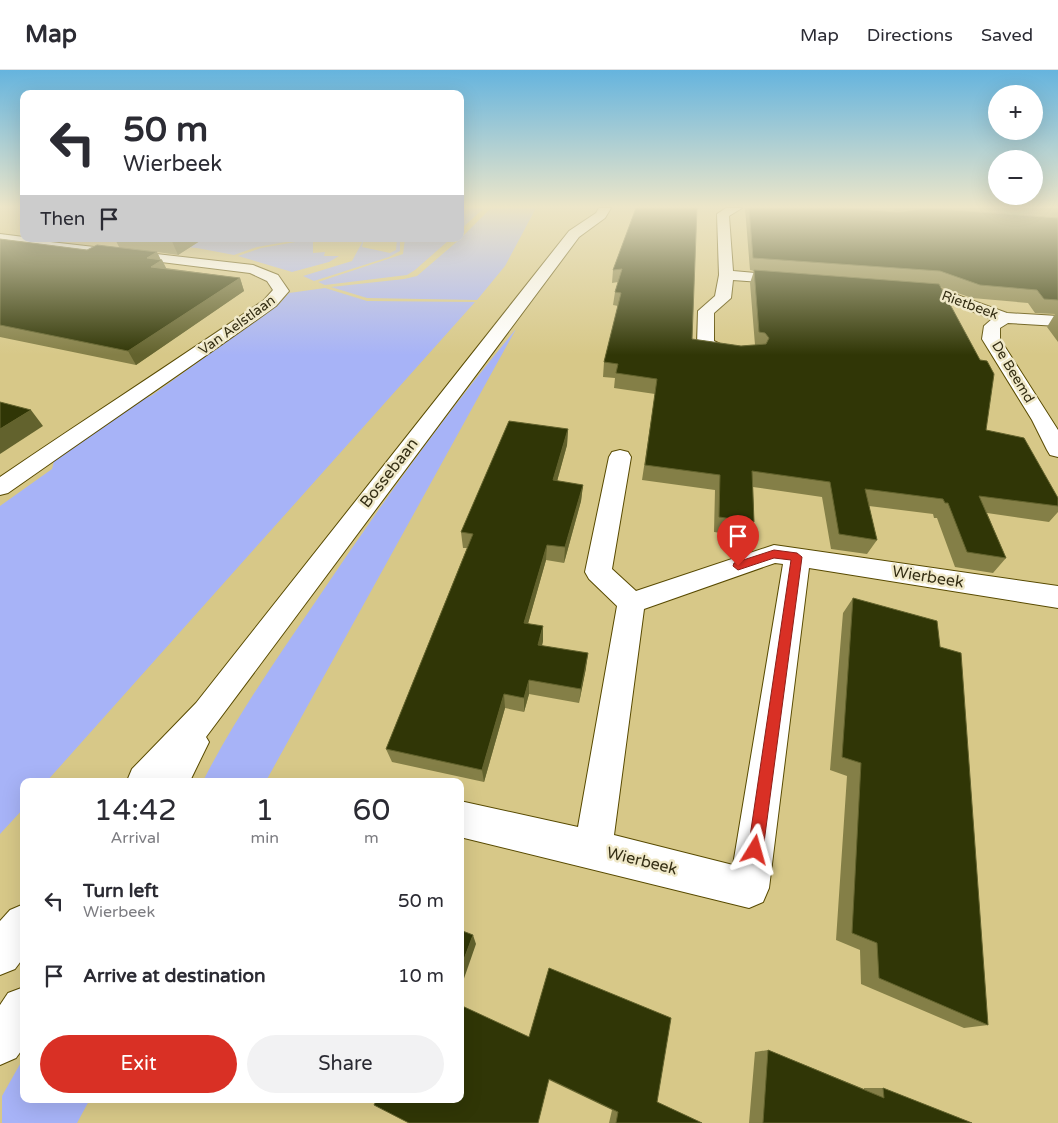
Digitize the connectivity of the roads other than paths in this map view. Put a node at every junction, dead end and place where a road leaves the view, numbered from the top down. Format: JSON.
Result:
{"nodes":[{"id":1,"x":156,"y":257,"type":"edge"},
{"id":2,"x":552,"y":257,"type":"edge"},
{"id":3,"x":725,"y":257,"type":"edge"},
{"id":4,"x":726,"y":275,"type":"junction"},
{"id":5,"x":805,"y":281,"type":"edge"},
{"id":6,"x":894,"y":288,"type":"edge"},
{"id":7,"x":1005,"y":318,"type":"junction"},
{"id":8,"x":1058,"y":321,"type":"edge"},
{"id":9,"x":754,"y":354,"type":"edge"},
{"id":10,"x":1058,"y":450,"type":"edge"},
{"id":11,"x":620,"y":457,"type":"dead end"},
{"id":12,"x":0,"y":488,"type":"edge"},
{"id":13,"x":797,"y":557,"type":"junction"},
{"id":14,"x":1058,"y":597,"type":"edge"},
{"id":15,"x":631,"y":603,"type":"junction"},
{"id":16,"x":207,"y":713,"type":"junction"},
{"id":17,"x":147,"y":778,"type":"edge"},
{"id":18,"x":174,"y":778,"type":"edge"},
{"id":19,"x":464,"y":820,"type":"edge"},
{"id":20,"x":593,"y":849,"type":"junction"},
{"id":21,"x":20,"y":929,"type":"edge"},
{"id":22,"x":0,"y":954,"type":"edge"},
{"id":23,"x":20,"y":1014,"type":"edge"},
{"id":24,"x":0,"y":1042,"type":"edge"}],
"edges":[{"from":1,"to":12,"type":"street","name":"Van Aelstlaan"},
{"from":2,"to":16,"type":"street","name":"Bossebaan"},
{"from":3,"to":4,"type":"street"},
{"from":4,"to":5,"type":"street"},
{"from":4,"to":9,"type":"street"},
{"from":6,"to":7,"type":"street","name":"Rietbeek"},
{"from":7,"to":8,"type":"street","name":"De Beemd"},
{"from":7,"to":10,"type":"street","name":"De Beemd"},
{"from":11,"to":15,"type":"street"},
{"from":13,"to":14,"type":"street","name":"Wierbeek"},
{"from":13,"to":15,"type":"street","name":"Wierbeek"},
{"from":13,"to":20,"type":"street","name":"Wierbeek"},
{"from":15,"to":20,"type":"street","name":"Wierbeek"},
{"from":16,"to":17,"type":"street","name":"Bossebaan"},
{"from":16,"to":18,"type":"street","name":"Bossebaan"},
{"from":19,"to":20,"type":"street"},
{"from":21,"to":22,"type":"street"},
{"from":23,"to":24,"type":"street"}]}
